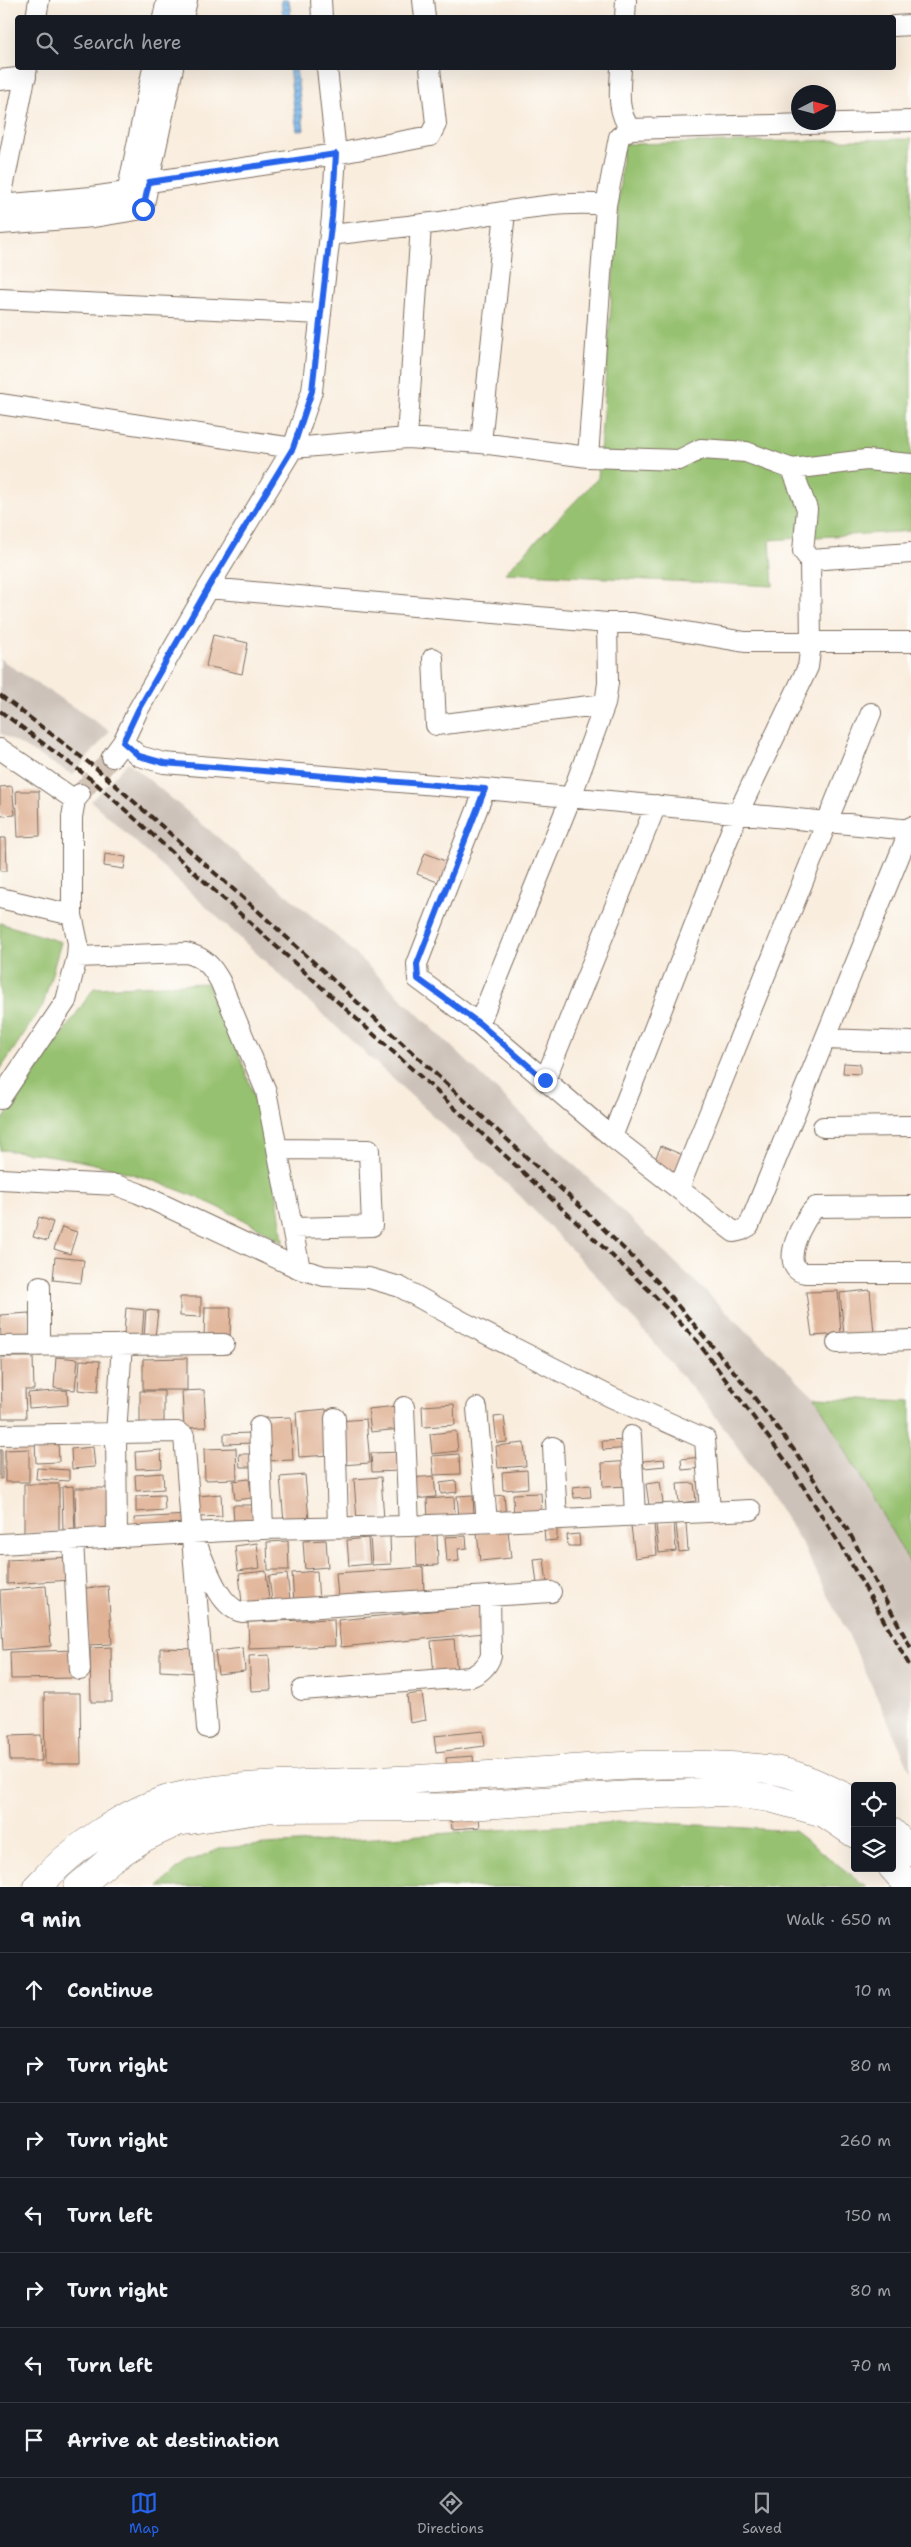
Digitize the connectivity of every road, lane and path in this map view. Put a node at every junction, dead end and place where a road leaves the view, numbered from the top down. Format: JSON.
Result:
{"nodes":[{"id":1,"x":39,"y":0,"type":"edge"},
{"id":2,"x":167,"y":0,"type":"edge"},
{"id":3,"x":186,"y":0,"type":"edge"},
{"id":4,"x":320,"y":0,"type":"edge"},
{"id":5,"x":423,"y":0,"type":"edge"},
{"id":6,"x":626,"y":0,"type":"edge"},
{"id":7,"x":36,"y":15,"type":"edge"},
{"id":8,"x":164,"y":15,"type":"edge"},
{"id":9,"x":184,"y":15,"type":"edge"},
{"id":10,"x":322,"y":15,"type":"edge"},
{"id":11,"x":425,"y":15,"type":"edge"},
{"id":12,"x":625,"y":15,"type":"edge"},
{"id":13,"x":911,"y":25,"type":"edge"},
{"id":14,"x":896,"y":26,"type":"edge"},
{"id":15,"x":153,"y":70,"type":"edge"},
{"id":16,"x":172,"y":70,"type":"edge"},
{"id":17,"x":327,"y":70,"type":"edge"},
{"id":18,"x":430,"y":70,"type":"edge"},
{"id":19,"x":622,"y":70,"type":"edge"},
{"id":20,"x":27,"y":72,"type":"edge"},
{"id":21,"x":0,"y":80,"type":"edge"},
{"id":22,"x":911,"y":121,"type":"edge"},
{"id":23,"x":630,"y":129,"type":"junction"},
{"id":24,"x":336,"y":154,"type":"junction"},
{"id":25,"x":148,"y":186,"type":"junction"},
{"id":26,"x":127,"y":192,"type":"junction"},
{"id":27,"x":0,"y":204,"type":"edge"},
{"id":28,"x":606,"y":205,"type":"junction"},
{"id":29,"x":123,"y":212,"type":"junction"},
{"id":30,"x":505,"y":212,"type":"junction"},
{"id":31,"x":0,"y":224,"type":"edge"},
{"id":32,"x":421,"y":225,"type":"junction"},
{"id":33,"x":330,"y":235,"type":"junction"},
{"id":34,"x":0,"y":284,"type":"edge"},
{"id":35,"x":0,"y":300,"type":"edge"},
{"id":36,"x":321,"y":314,"type":"junction"},
{"id":37,"x":0,"y":404,"type":"edge"},
{"id":38,"x":406,"y":438,"type":"junction"},
{"id":39,"x":481,"y":443,"type":"junction"},
{"id":40,"x":293,"y":448,"type":"junction"},
{"id":41,"x":588,"y":457,"type":"junction"},
{"id":42,"x":911,"y":464,"type":"edge"},
{"id":43,"x":792,"y":469,"type":"junction"},
{"id":44,"x":911,"y":553,"type":"edge"},
{"id":45,"x":810,"y":560,"type":"junction"},
{"id":46,"x":208,"y":588,"type":"junction"},
{"id":47,"x":606,"y":622,"type":"junction"},
{"id":48,"x":911,"y":642,"type":"edge"},
{"id":49,"x":811,"y":644,"type":"junction"},
{"id":50,"x":433,"y":658,"type":"dead end"},
{"id":51,"x":605,"y":704,"type":"junction"},
{"id":52,"x":871,"y":713,"type":"dead end"},
{"id":53,"x":0,"y":749,"type":"edge"},
{"id":54,"x":8,"y":761,"type":"edge"},
{"id":55,"x":485,"y":789,"type":"junction"},
{"id":56,"x":571,"y":797,"type":"junction"},
{"id":57,"x":656,"y":805,"type":"junction"},
{"id":58,"x":738,"y":813,"type":"junction"},
{"id":59,"x":827,"y":822,"type":"junction"},
{"id":60,"x":911,"y":829,"type":"edge"},
{"id":61,"x":0,"y":898,"type":"edge"},
{"id":62,"x":72,"y":915,"type":"junction"},
{"id":63,"x":77,"y":957,"type":"junction"},
{"id":64,"x":480,"y":1024,"type":"junction"},
{"id":65,"x":825,"y":1039,"type":"junction"},
{"id":66,"x":911,"y":1042,"type":"edge"},
{"id":67,"x":545,"y":1080,"type":"junction"},
{"id":68,"x":0,"y":1099,"type":"edge"},
{"id":69,"x":911,"y":1126,"type":"edge"},
{"id":70,"x":823,"y":1128,"type":"dead end"},
{"id":71,"x":612,"y":1137,"type":"junction"},
{"id":72,"x":278,"y":1149,"type":"junction"},
{"id":73,"x":0,"y":1179,"type":"edge"},
{"id":74,"x":679,"y":1188,"type":"junction"},
{"id":75,"x":911,"y":1206,"type":"edge"},
{"id":76,"x":293,"y":1228,"type":"junction"},
{"id":77,"x":300,"y":1269,"type":"junction"},
{"id":78,"x":911,"y":1272,"type":"edge"},
{"id":79,"x":40,"y":1286,"type":"dead end"},
{"id":80,"x":911,"y":1340,"type":"edge"},
{"id":81,"x":837,"y":1343,"type":"dead end"},
{"id":82,"x":122,"y":1344,"type":"junction"},
{"id":83,"x":224,"y":1344,"type":"dead end"},
{"id":84,"x":0,"y":1346,"type":"edge"},
{"id":85,"x":40,"y":1346,"type":"junction"},
{"id":86,"x":404,"y":1407,"type":"dead end"},
{"id":87,"x":477,"y":1408,"type":"dead end"},
{"id":88,"x":335,"y":1418,"type":"dead end"},
{"id":89,"x":259,"y":1427,"type":"dead end"},
{"id":90,"x":116,"y":1434,"type":"junction"},
{"id":91,"x":0,"y":1435,"type":"edge"},
{"id":92,"x":631,"y":1436,"type":"dead end"},
{"id":93,"x":553,"y":1447,"type":"dead end"},
{"id":94,"x":751,"y":1510,"type":"dead end"},
{"id":95,"x":710,"y":1512,"type":"junction"},
{"id":96,"x":635,"y":1516,"type":"junction"},
{"id":97,"x":557,"y":1519,"type":"junction"},
{"id":98,"x":487,"y":1522,"type":"junction"},
{"id":99,"x":409,"y":1526,"type":"junction"},
{"id":100,"x":338,"y":1528,"type":"junction"},
{"id":101,"x":263,"y":1530,"type":"junction"},
{"id":102,"x":192,"y":1534,"type":"junction"},
{"id":103,"x":117,"y":1538,"type":"junction"},
{"id":104,"x":73,"y":1540,"type":"junction"},
{"id":105,"x":0,"y":1544,"type":"edge"},
{"id":106,"x":551,"y":1592,"type":"dead end"},
{"id":107,"x":490,"y":1596,"type":"junction"},
{"id":108,"x":80,"y":1670,"type":"dead end"},
{"id":109,"x":302,"y":1690,"type":"dead end"},
{"id":110,"x":207,"y":1728,"type":"dead end"},
{"id":111,"x":851,"y":1800,"type":"edge"},
{"id":112,"x":851,"y":1831,"type":"edge"},
{"id":113,"x":896,"y":1836,"type":"edge"},
{"id":114,"x":911,"y":1852,"type":"edge"},
{"id":115,"x":896,"y":1871,"type":"edge"},
{"id":116,"x":37,"y":1887,"type":"edge"},
{"id":117,"x":78,"y":1887,"type":"edge"},
{"id":118,"x":910,"y":1887,"type":"edge"}],
"edges":[{"from":1,"to":7,"type":"street"},
{"from":2,"to":8,"type":"street"},
{"from":3,"to":9,"type":"street"},
{"from":4,"to":10,"type":"street"},
{"from":5,"to":11,"type":"street"},
{"from":6,"to":12,"type":"street"},
{"from":13,"to":14,"type":"street"},
{"from":15,"to":26,"type":"street"},
{"from":16,"to":25,"type":"street"},
{"from":17,"to":24,"type":"street"},
{"from":18,"to":24,"type":"street"},
{"from":19,"to":23,"type":"street"},
{"from":20,"to":21,"type":"street"},
{"from":20,"to":27,"type":"street"},
{"from":22,"to":23,"type":"street"},
{"from":23,"to":28,"type":"street"},
{"from":24,"to":25,"type":"street"},
{"from":24,"to":33,"type":"street"},
{"from":25,"to":26,"type":"street"},
{"from":25,"to":29,"type":"street"},
{"from":26,"to":27,"type":"street"},
{"from":26,"to":29,"type":"street"},
{"from":28,"to":30,"type":"street"},
{"from":28,"to":41,"type":"street"},
{"from":29,"to":31,"type":"street"},
{"from":30,"to":32,"type":"street"},
{"from":30,"to":39,"type":"street"},
{"from":32,"to":33,"type":"street"},
{"from":32,"to":38,"type":"street"},
{"from":33,"to":36,"type":"street"},
{"from":34,"to":35,"type":"street"},
{"from":35,"to":36,"type":"street"},
{"from":36,"to":40,"type":"street"},
{"from":37,"to":40,"type":"street"},
{"from":38,"to":39,"type":"street"},
{"from":38,"to":40,"type":"street"},
{"from":39,"to":41,"type":"street"},
{"from":40,"to":46,"type":"street"},
{"from":41,"to":43,"type":"street"},
{"from":42,"to":43,"type":"street"},
{"from":43,"to":45,"type":"street"},
{"from":44,"to":45,"type":"street"},
{"from":45,"to":49,"type":"street"},
{"from":46,"to":47,"type":"street"},
{"from":46,"to":55,"type":"street"},
{"from":47,"to":49,"type":"street"},
{"from":47,"to":51,"type":"street"},
{"from":48,"to":49,"type":"street"},
{"from":49,"to":58,"type":"street"},
{"from":50,"to":51,"type":"street"},
{"from":51,"to":56,"type":"street"},
{"from":52,"to":59,"type":"street"},
{"from":53,"to":54,"type":"street"},
{"from":54,"to":62,"type":"street"},
{"from":55,"to":56,"type":"street"},
{"from":55,"to":64,"type":"street"},
{"from":56,"to":57,"type":"street"},
{"from":56,"to":64,"type":"street"},
{"from":57,"to":58,"type":"street"},
{"from":57,"to":67,"type":"street"},
{"from":58,"to":59,"type":"street"},
{"from":58,"to":71,"type":"street"},
{"from":59,"to":60,"type":"street"},
{"from":59,"to":74,"type":"street"},
{"from":60,"to":65,"type":"street"},
{"from":61,"to":62,"type":"street"},
{"from":62,"to":63,"type":"street"},
{"from":63,"to":68,"type":"street"},
{"from":63,"to":72,"type":"street"},
{"from":64,"to":67,"type":"street"},
{"from":65,"to":66,"type":"street"},
{"from":65,"to":74,"type":"street"},
{"from":67,"to":71,"type":"street"},
{"from":69,"to":70,"type":"street"},
{"from":71,"to":74,"type":"street"},
{"from":72,"to":76,"type":"street"},
{"from":72,"to":76,"type":"street"},
{"from":73,"to":77,"type":"street"},
{"from":75,"to":78,"type":"street"},
{"from":76,"to":77,"type":"street"},
{"from":77,"to":95,"type":"street"},
{"from":79,"to":85,"type":"street"},
{"from":80,"to":81,"type":"street"},
{"from":82,"to":83,"type":"street"},
{"from":82,"to":85,"type":"street"},
{"from":82,"to":90,"type":"street"},
{"from":84,"to":85,"type":"street"},
{"from":86,"to":99,"type":"street"},
{"from":87,"to":98,"type":"street"},
{"from":88,"to":100,"type":"street"},
{"from":89,"to":101,"type":"street"},
{"from":90,"to":91,"type":"street"},
{"from":90,"to":102,"type":"street"},
{"from":90,"to":103,"type":"street"},
{"from":92,"to":96,"type":"street"},
{"from":93,"to":97,"type":"street"},
{"from":94,"to":95,"type":"street"},
{"from":95,"to":96,"type":"street"},
{"from":96,"to":97,"type":"street"},
{"from":97,"to":98,"type":"street"},
{"from":98,"to":99,"type":"street"},
{"from":99,"to":100,"type":"street"},
{"from":100,"to":101,"type":"street"},
{"from":101,"to":102,"type":"street"},
{"from":102,"to":103,"type":"street"},
{"from":102,"to":107,"type":"street"},
{"from":102,"to":110,"type":"street"},
{"from":103,"to":104,"type":"street"},
{"from":104,"to":105,"type":"street"},
{"from":104,"to":108,"type":"street"},
{"from":106,"to":107,"type":"street"},
{"from":107,"to":109,"type":"street"},
{"from":111,"to":116,"type":"highway"},
{"from":112,"to":117,"type":"highway"},
{"from":113,"to":114,"type":"highway"},
{"from":115,"to":118,"type":"highway"}]}
